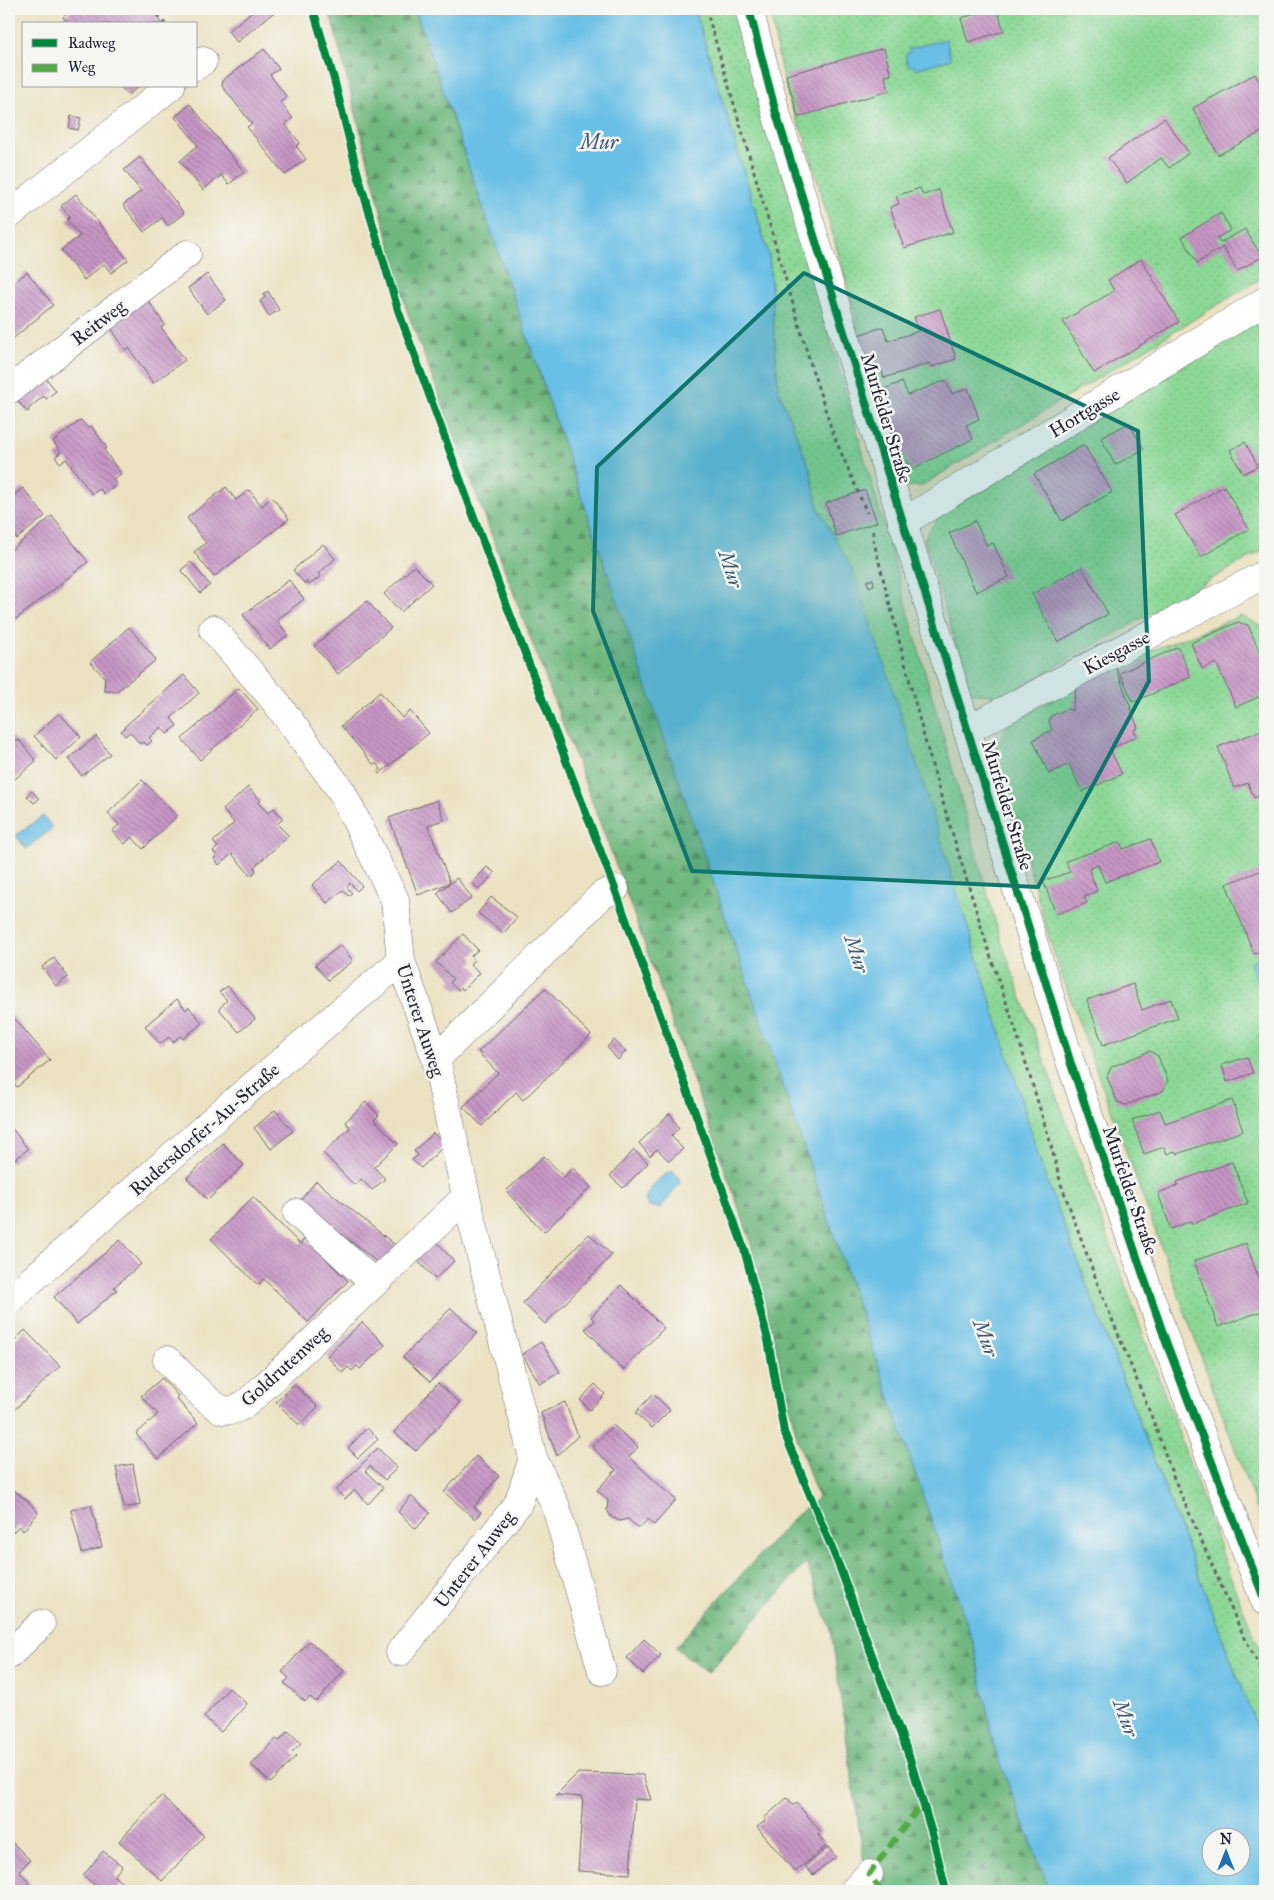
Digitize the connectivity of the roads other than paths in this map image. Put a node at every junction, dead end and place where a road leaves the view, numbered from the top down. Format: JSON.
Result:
{"nodes":[{"id":1,"x":749,"y":9,"type":"edge"},
{"id":2,"x":168,"y":88,"type":"edge"},
{"id":3,"x":9,"y":215,"type":"edge"},
{"id":4,"x":187,"y":254,"type":"dead end"},
{"id":5,"x":1265,"y":301,"type":"edge"},
{"id":6,"x":9,"y":390,"type":"edge"},
{"id":7,"x":902,"y":523,"type":"junction"},
{"id":8,"x":1265,"y":574,"type":"edge"},
{"id":9,"x":213,"y":629,"type":"dead end"},
{"id":10,"x":967,"y":730,"type":"junction"},
{"id":11,"x":615,"y":889,"type":"dead end"},
{"id":12,"x":401,"y":960,"type":"junction"},
{"id":13,"x":436,"y":1059,"type":"junction"},
{"id":14,"x":466,"y":1196,"type":"junction"},
{"id":15,"x":297,"y":1213,"type":"dead end"},
{"id":16,"x":374,"y":1283,"type":"junction"},
{"id":17,"x":9,"y":1300,"type":"edge"},
{"id":18,"x":167,"y":1360,"type":"dead end"},
{"id":19,"x":533,"y":1458,"type":"junction"},
{"id":20,"x":1265,"y":1601,"type":"edge"},
{"id":21,"x":41,"y":1624,"type":"dead end"},
{"id":22,"x":400,"y":1652,"type":"dead end"},
{"id":23,"x":9,"y":1655,"type":"edge"},
{"id":24,"x":602,"y":1671,"type":"dead end"}],
"edges":[{"from":1,"to":7,"type":"street","name":"Murfelder Straße"},
{"from":2,"to":3,"type":"street"},
{"from":4,"to":6,"type":"street","name":"Reitweg"},
{"from":5,"to":7,"type":"street","name":"Hortgasse"},
{"from":7,"to":10,"type":"street","name":"Murfelder Straße"},
{"from":8,"to":10,"type":"street","name":"Kiesgasse"},
{"from":9,"to":12,"type":"street","name":"Unterer Auweg"},
{"from":10,"to":20,"type":"street","name":"Murfelder Straße"},
{"from":11,"to":13,"type":"street"},
{"from":12,"to":13,"type":"street","name":"Unterer Auweg"},
{"from":12,"to":17,"type":"street","name":"Rudersdorfer-Au-Straße"},
{"from":13,"to":14,"type":"street","name":"Unterer Auweg"},
{"from":14,"to":16,"type":"street","name":"Goldrutenweg"},
{"from":14,"to":19,"type":"street","name":"Unterer Auweg"},
{"from":15,"to":16,"type":"street"},
{"from":16,"to":18,"type":"street","name":"Goldrutenweg"},
{"from":19,"to":22,"type":"street","name":"Unterer Auweg"},
{"from":19,"to":24,"type":"street","name":"Unterer Auweg"},
{"from":21,"to":23,"type":"street"}]}
